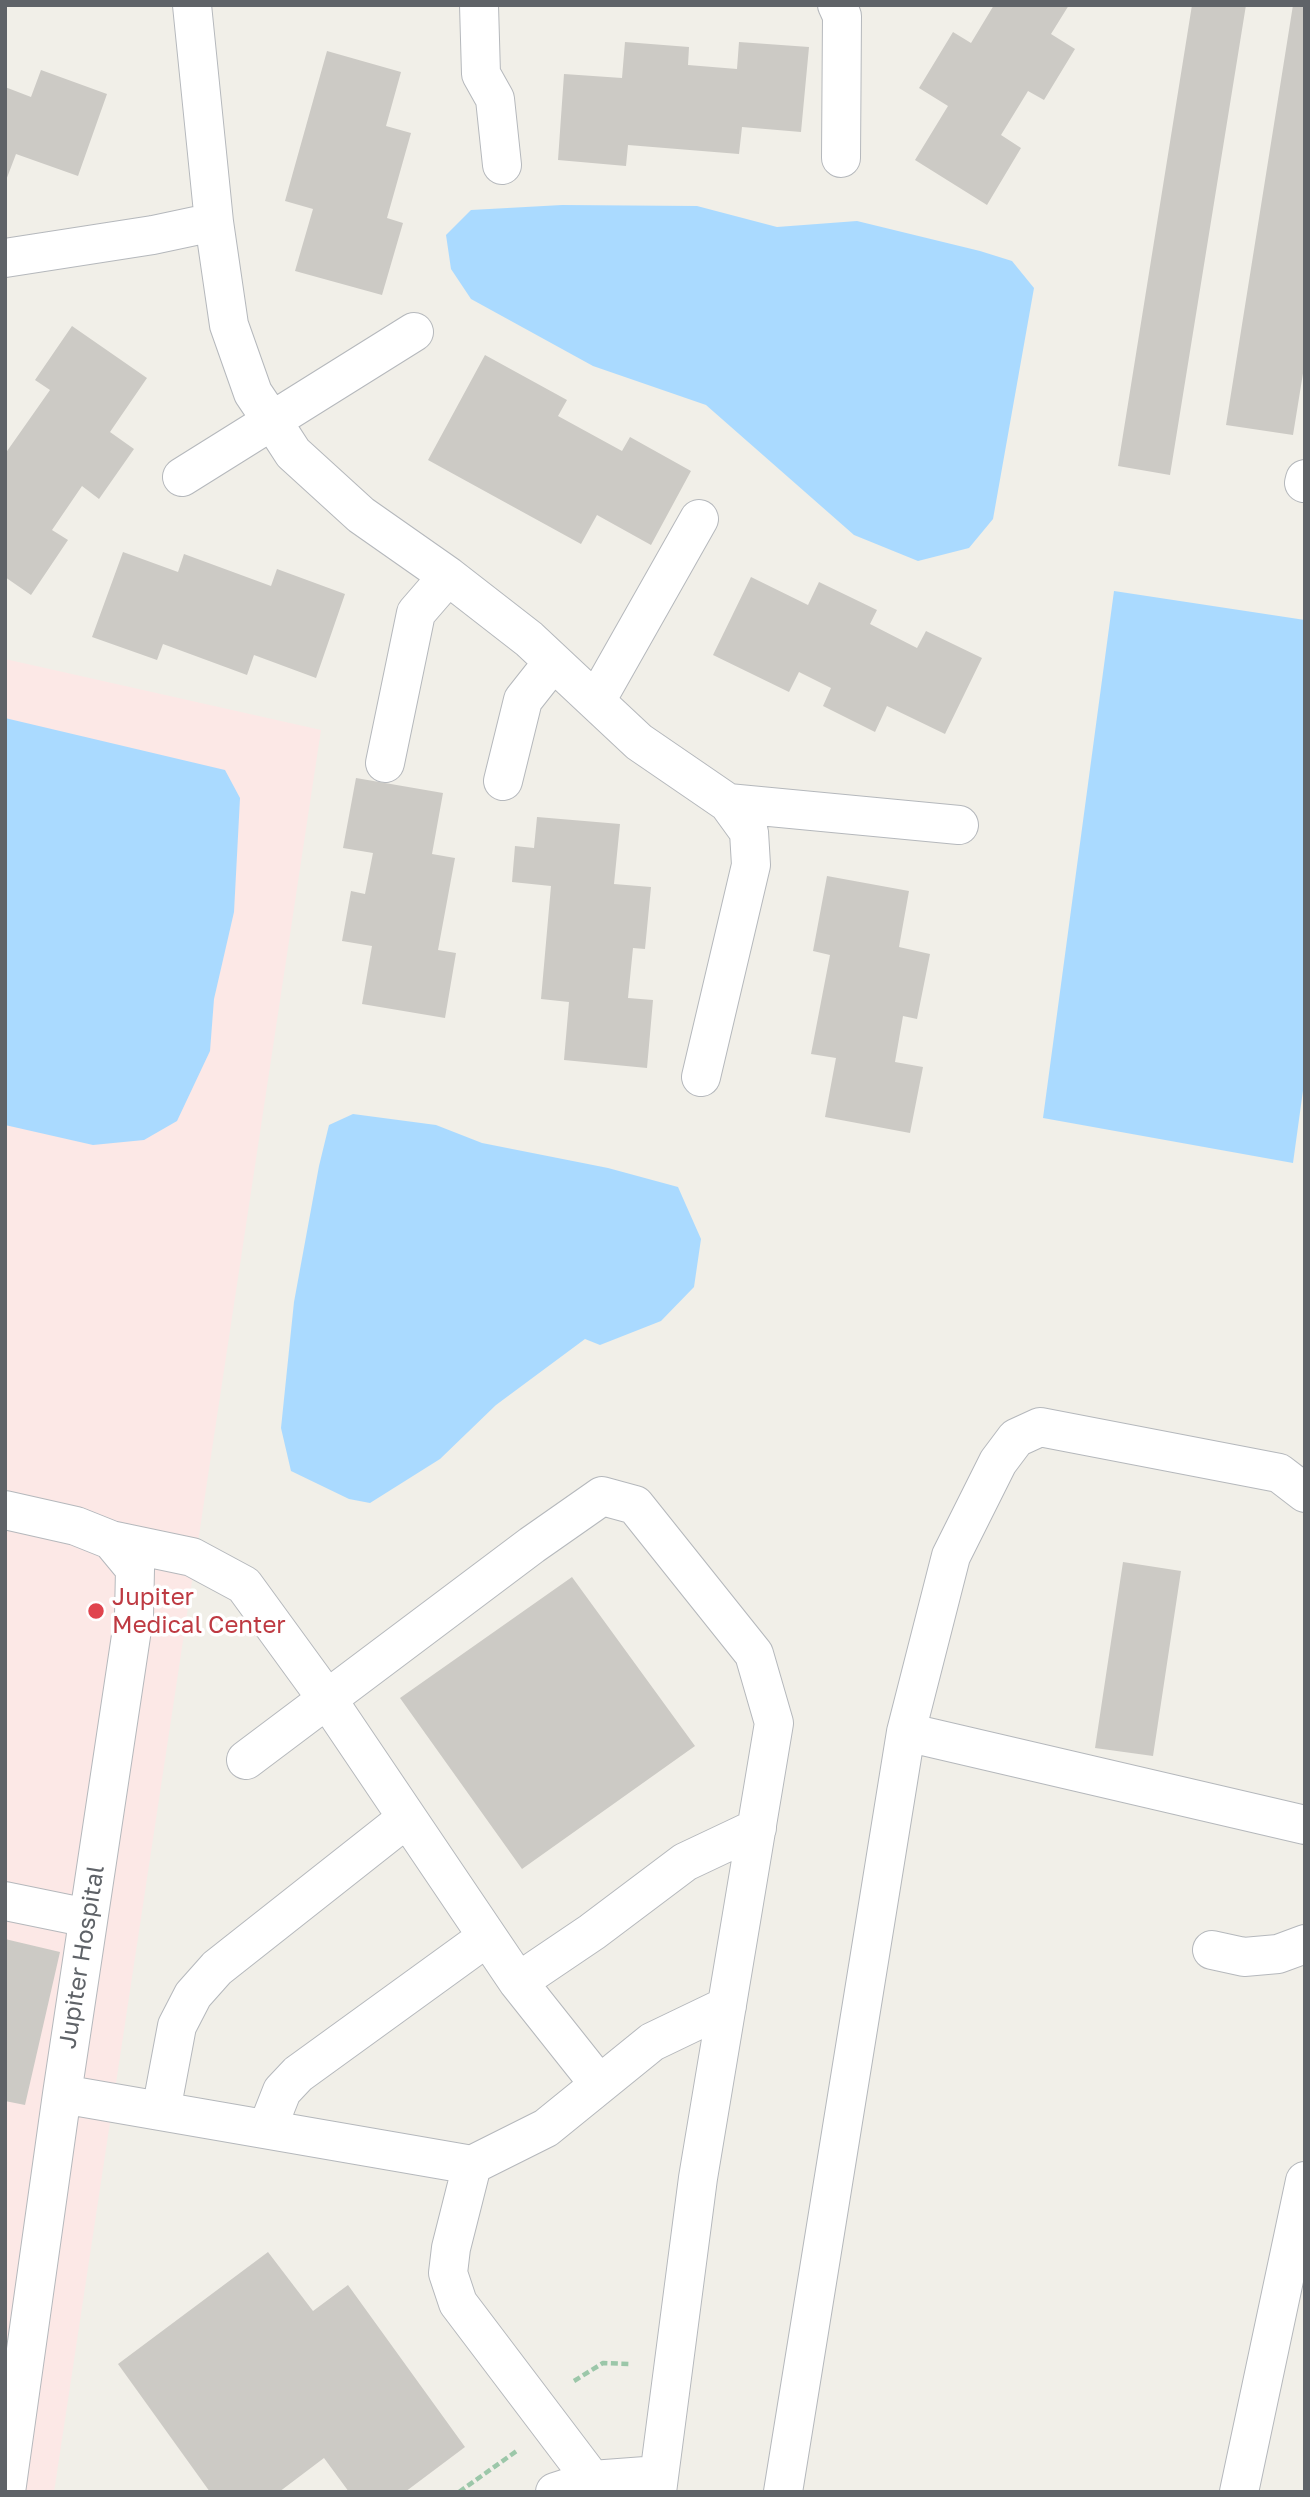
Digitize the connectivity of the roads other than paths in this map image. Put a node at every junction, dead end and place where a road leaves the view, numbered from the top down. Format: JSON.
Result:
{"nodes":[{"id":1,"x":479,"y":5,"type":"edge"},
{"id":2,"x":837,"y":5,"type":"edge"},
{"id":3,"x":193,"y":6,"type":"edge"},
{"id":4,"x":841,"y":158,"type":"dead end"},
{"id":5,"x":502,"y":164,"type":"dead end"},
{"id":6,"x":214,"y":222,"type":"junction"},
{"id":7,"x":5,"y":258,"type":"edge"},
{"id":8,"x":414,"y":332,"type":"dead end"},
{"id":9,"x":272,"y":421,"type":"junction"},
{"id":10,"x":182,"y":477,"type":"dead end"},
{"id":11,"x":699,"y":519,"type":"dead end"},
{"id":12,"x":448,"y":576,"type":"junction"},
{"id":13,"x":553,"y":662,"type":"junction"},
{"id":14,"x":596,"y":701,"type":"junction"},
{"id":15,"x":385,"y":762,"type":"dead end"},
{"id":16,"x":503,"y":782,"type":"dead end"},
{"id":17,"x":728,"y":803,"type":"junction"},
{"id":18,"x":959,"y":825,"type":"dead end"},
{"id":19,"x":701,"y":1077,"type":"dead end"},
{"id":20,"x":1305,"y":1493,"type":"edge"},
{"id":21,"x":5,"y":1510,"type":"edge"},
{"id":22,"x":111,"y":1540,"type":"junction"},
{"id":23,"x":327,"y":1699,"type":"junction"},
{"id":24,"x":906,"y":1732,"type":"junction"},
{"id":25,"x":246,"y":1760,"type":"dead end"},
{"id":26,"x":407,"y":1818,"type":"junction"},
{"id":27,"x":1305,"y":1825,"type":"edge"},
{"id":28,"x":757,"y":1828,"type":"junction"},
{"id":29,"x":5,"y":1901,"type":"edge"},
{"id":30,"x":88,"y":1918,"type":"junction"},
{"id":31,"x":487,"y":1937,"type":"junction"},
{"id":32,"x":1305,"y":1944,"type":"edge"},
{"id":33,"x":1212,"y":1950,"type":"dead end"},
{"id":34,"x":518,"y":1982,"type":"junction"},
{"id":35,"x":727,"y":2006,"type":"junction"},
{"id":36,"x":600,"y":2084,"type":"junction"},
{"id":37,"x":62,"y":2094,"type":"junction"},
{"id":38,"x":161,"y":2111,"type":"junction"},
{"id":39,"x":267,"y":2129,"type":"junction"},
{"id":40,"x":472,"y":2165,"type":"junction"},
{"id":41,"x":1305,"y":2181,"type":"edge"},
{"id":42,"x":17,"y":2323,"type":"edge"},
{"id":43,"x":592,"y":2480,"type":"junction"},
{"id":44,"x":658,"y":2484,"type":"edge"},
{"id":45,"x":6,"y":2492,"type":"edge"},
{"id":46,"x":555,"y":2492,"type":"edge"},
{"id":47,"x":783,"y":2492,"type":"edge"},
{"id":48,"x":1239,"y":2492,"type":"edge"}],
"edges":[{"from":1,"to":5,"type":"lane"},
{"from":2,"to":4,"type":"lane"},
{"from":3,"to":6,"type":"lane"},
{"from":6,"to":7,"type":"lane"},
{"from":6,"to":9,"type":"lane"},
{"from":8,"to":9,"type":"lane"},
{"from":9,"to":10,"type":"lane"},
{"from":9,"to":12,"type":"lane"},
{"from":11,"to":14,"type":"lane"},
{"from":12,"to":13,"type":"lane"},
{"from":12,"to":15,"type":"lane"},
{"from":13,"to":14,"type":"lane"},
{"from":13,"to":16,"type":"lane"},
{"from":14,"to":17,"type":"lane"},
{"from":17,"to":18,"type":"lane"},
{"from":17,"to":19,"type":"lane"},
{"from":20,"to":24,"type":"lane"},
{"from":21,"to":22,"type":"lane","name":"Jupiter Hospital"},
{"from":22,"to":23,"type":"lane"},
{"from":22,"to":30,"type":"lane","name":"Jupiter Hospital"},
{"from":23,"to":25,"type":"lane"},
{"from":23,"to":26,"type":"lane"},
{"from":23,"to":28,"type":"lane"},
{"from":24,"to":27,"type":"lane"},
{"from":24,"to":47,"type":"lane"},
{"from":26,"to":31,"type":"lane"},
{"from":26,"to":38,"type":"lane"},
{"from":28,"to":34,"type":"lane"},
{"from":28,"to":35,"type":"lane"},
{"from":29,"to":30,"type":"lane"},
{"from":30,"to":37,"type":"lane","name":"Jupiter Hospital"},
{"from":31,"to":34,"type":"lane"},
{"from":31,"to":39,"type":"lane"},
{"from":32,"to":33,"type":"lane"},
{"from":34,"to":36,"type":"lane"},
{"from":35,"to":36,"type":"lane"},
{"from":35,"to":44,"type":"lane"},
{"from":36,"to":40,"type":"lane"},
{"from":37,"to":38,"type":"lane"},
{"from":37,"to":42,"type":"lane","name":"Jupiter Hospital"},
{"from":38,"to":39,"type":"lane"},
{"from":39,"to":40,"type":"lane"},
{"from":40,"to":43,"type":"lane"},
{"from":41,"to":48,"type":"lane"},
{"from":42,"to":45,"type":"lane","name":"Jupiter Hospital"},
{"from":43,"to":44,"type":"lane"},
{"from":43,"to":46,"type":"lane"}]}
